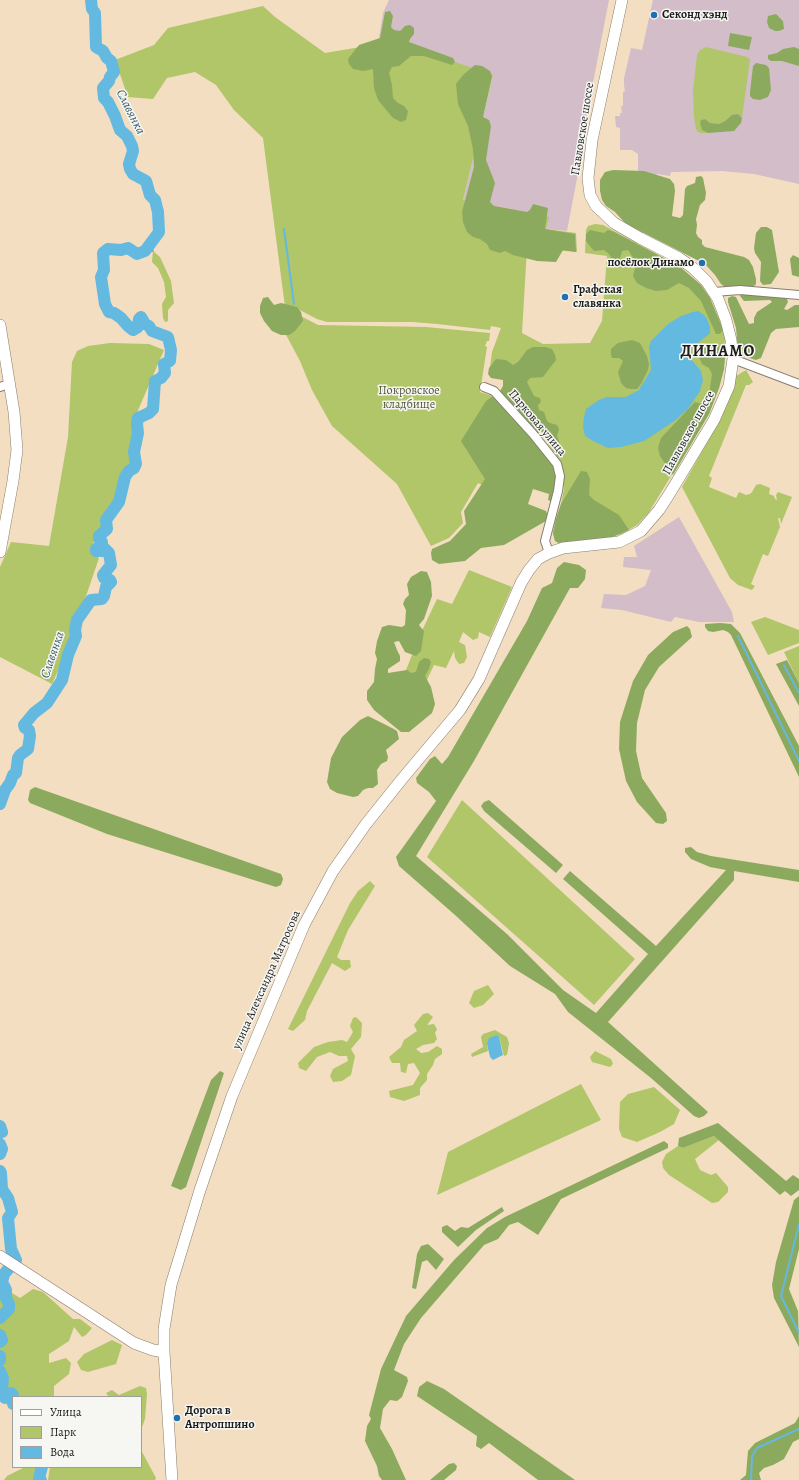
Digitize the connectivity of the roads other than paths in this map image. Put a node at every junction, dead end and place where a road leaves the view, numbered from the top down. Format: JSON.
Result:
{"nodes":[{"id":1,"x":622,"y":0,"type":"edge"},
{"id":2,"x":714,"y":292,"type":"junction"},
{"id":3,"x":799,"y":294,"type":"edge"},
{"id":4,"x":0,"y":325,"type":"edge"},
{"id":5,"x":733,"y":359,"type":"junction"},
{"id":6,"x":799,"y":384,"type":"edge"},
{"id":7,"x":5,"y":385,"type":"edge"},
{"id":8,"x":484,"y":387,"type":"dead end"},
{"id":9,"x":0,"y":552,"type":"edge"},
{"id":10,"x":548,"y":553,"type":"junction"},
{"id":11,"x":1,"y":1257,"type":"edge"},
{"id":12,"x":164,"y":1352,"type":"junction"},
{"id":13,"x":172,"y":1480,"type":"edge"}],
"edges":[{"from":1,"to":2,"type":"main road","name":"Павловское шоссе"},
{"from":2,"to":3,"type":"street"},
{"from":2,"to":5,"type":"main road","name":"Павловское шоссе"},
{"from":4,"to":7,"type":"main road"},
{"from":5,"to":6,"type":"street"},
{"from":5,"to":10,"type":"main road","name":"Павловское шоссе"},
{"from":7,"to":9,"type":"main road"},
{"from":8,"to":10,"type":"street","name":"Парковая улица"},
{"from":10,"to":12,"type":"main road","name":"улица Александра Матросова"},
{"from":11,"to":12,"type":"main road"},
{"from":12,"to":13,"type":"main road","name":"улица Александра Матросова"}]}
